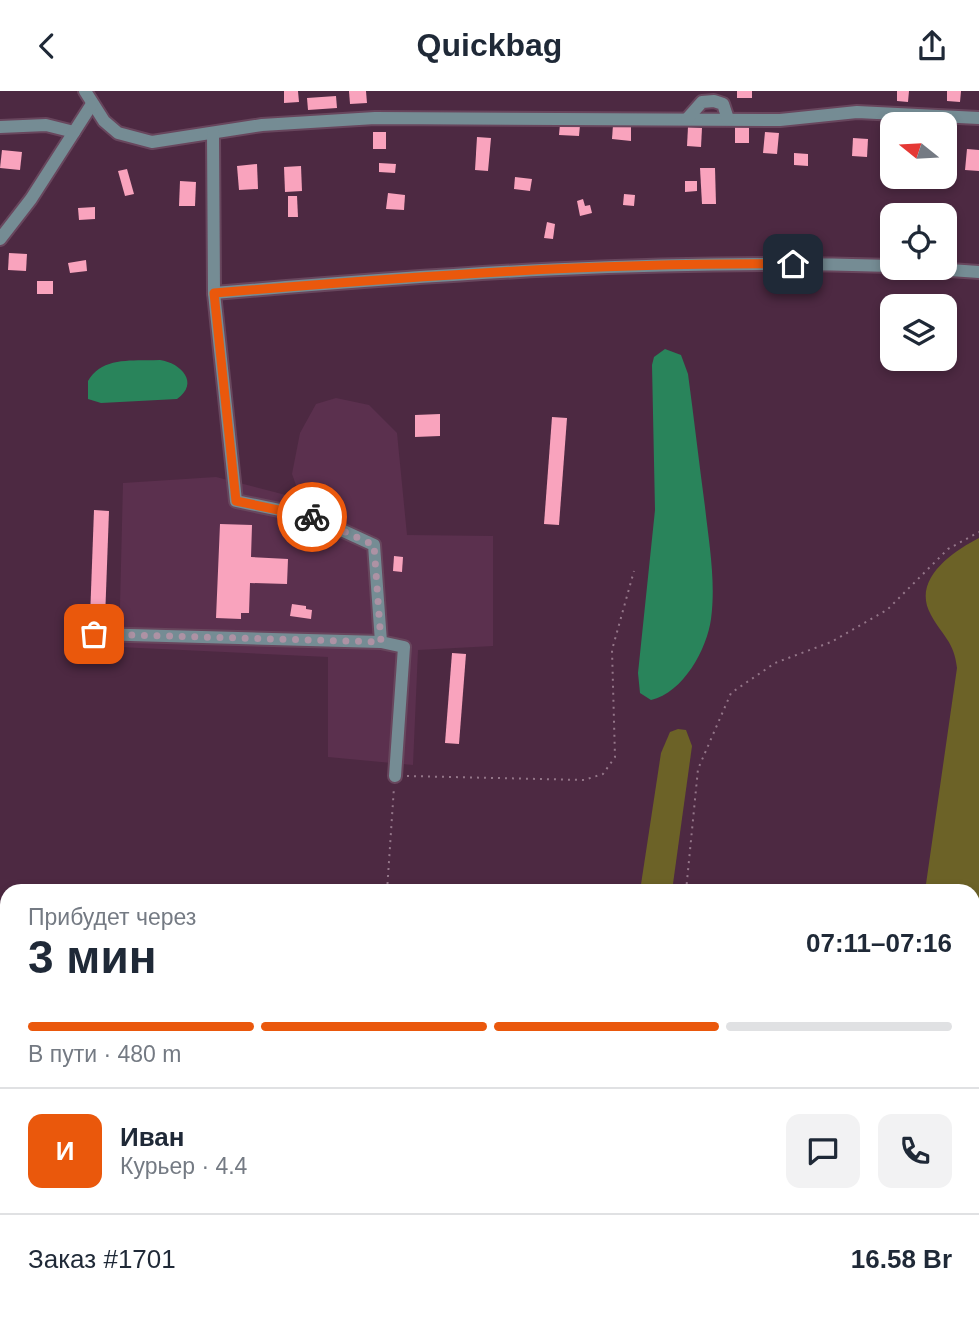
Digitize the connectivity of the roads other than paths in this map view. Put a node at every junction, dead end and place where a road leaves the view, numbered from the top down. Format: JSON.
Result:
{"nodes":[{"id":1,"x":85,"y":91,"type":"edge"},
{"id":2,"x":92,"y":104,"type":"junction"},
{"id":3,"x":979,"y":118,"type":"edge"},
{"id":4,"x":687,"y":119,"type":"junction"},
{"id":5,"x":728,"y":119,"type":"junction"},
{"id":6,"x":0,"y":127,"type":"edge"},
{"id":7,"x":74,"y":132,"type":"junction"},
{"id":8,"x":213,"y":133,"type":"junction"},
{"id":9,"x":0,"y":239,"type":"edge"},
{"id":10,"x":880,"y":266,"type":"edge"},
{"id":11,"x":957,"y":271,"type":"edge"},
{"id":12,"x":979,"y":272,"type":"edge"},
{"id":13,"x":214,"y":293,"type":"junction"},
{"id":14,"x":94,"y":634,"type":"dead end"},
{"id":15,"x":381,"y":642,"type":"junction"},
{"id":16,"x":395,"y":776,"type":"road end"}],
"edges":[{"from":1,"to":2,"type":"street"},
{"from":2,"to":7,"type":"street"},
{"from":2,"to":8,"type":"street"},
{"from":3,"to":5,"type":"street"},
{"from":4,"to":5,"type":"street"},
{"from":4,"to":5,"type":"street"},
{"from":4,"to":8,"type":"street"},
{"from":6,"to":7,"type":"street"},
{"from":7,"to":9,"type":"street"},
{"from":8,"to":13,"type":"street"},
{"from":10,"to":13,"type":"street"},
{"from":11,"to":12,"type":"street"},
{"from":13,"to":15,"type":"street"},
{"from":14,"to":15,"type":"street"},
{"from":15,"to":16,"type":"street"}]}
